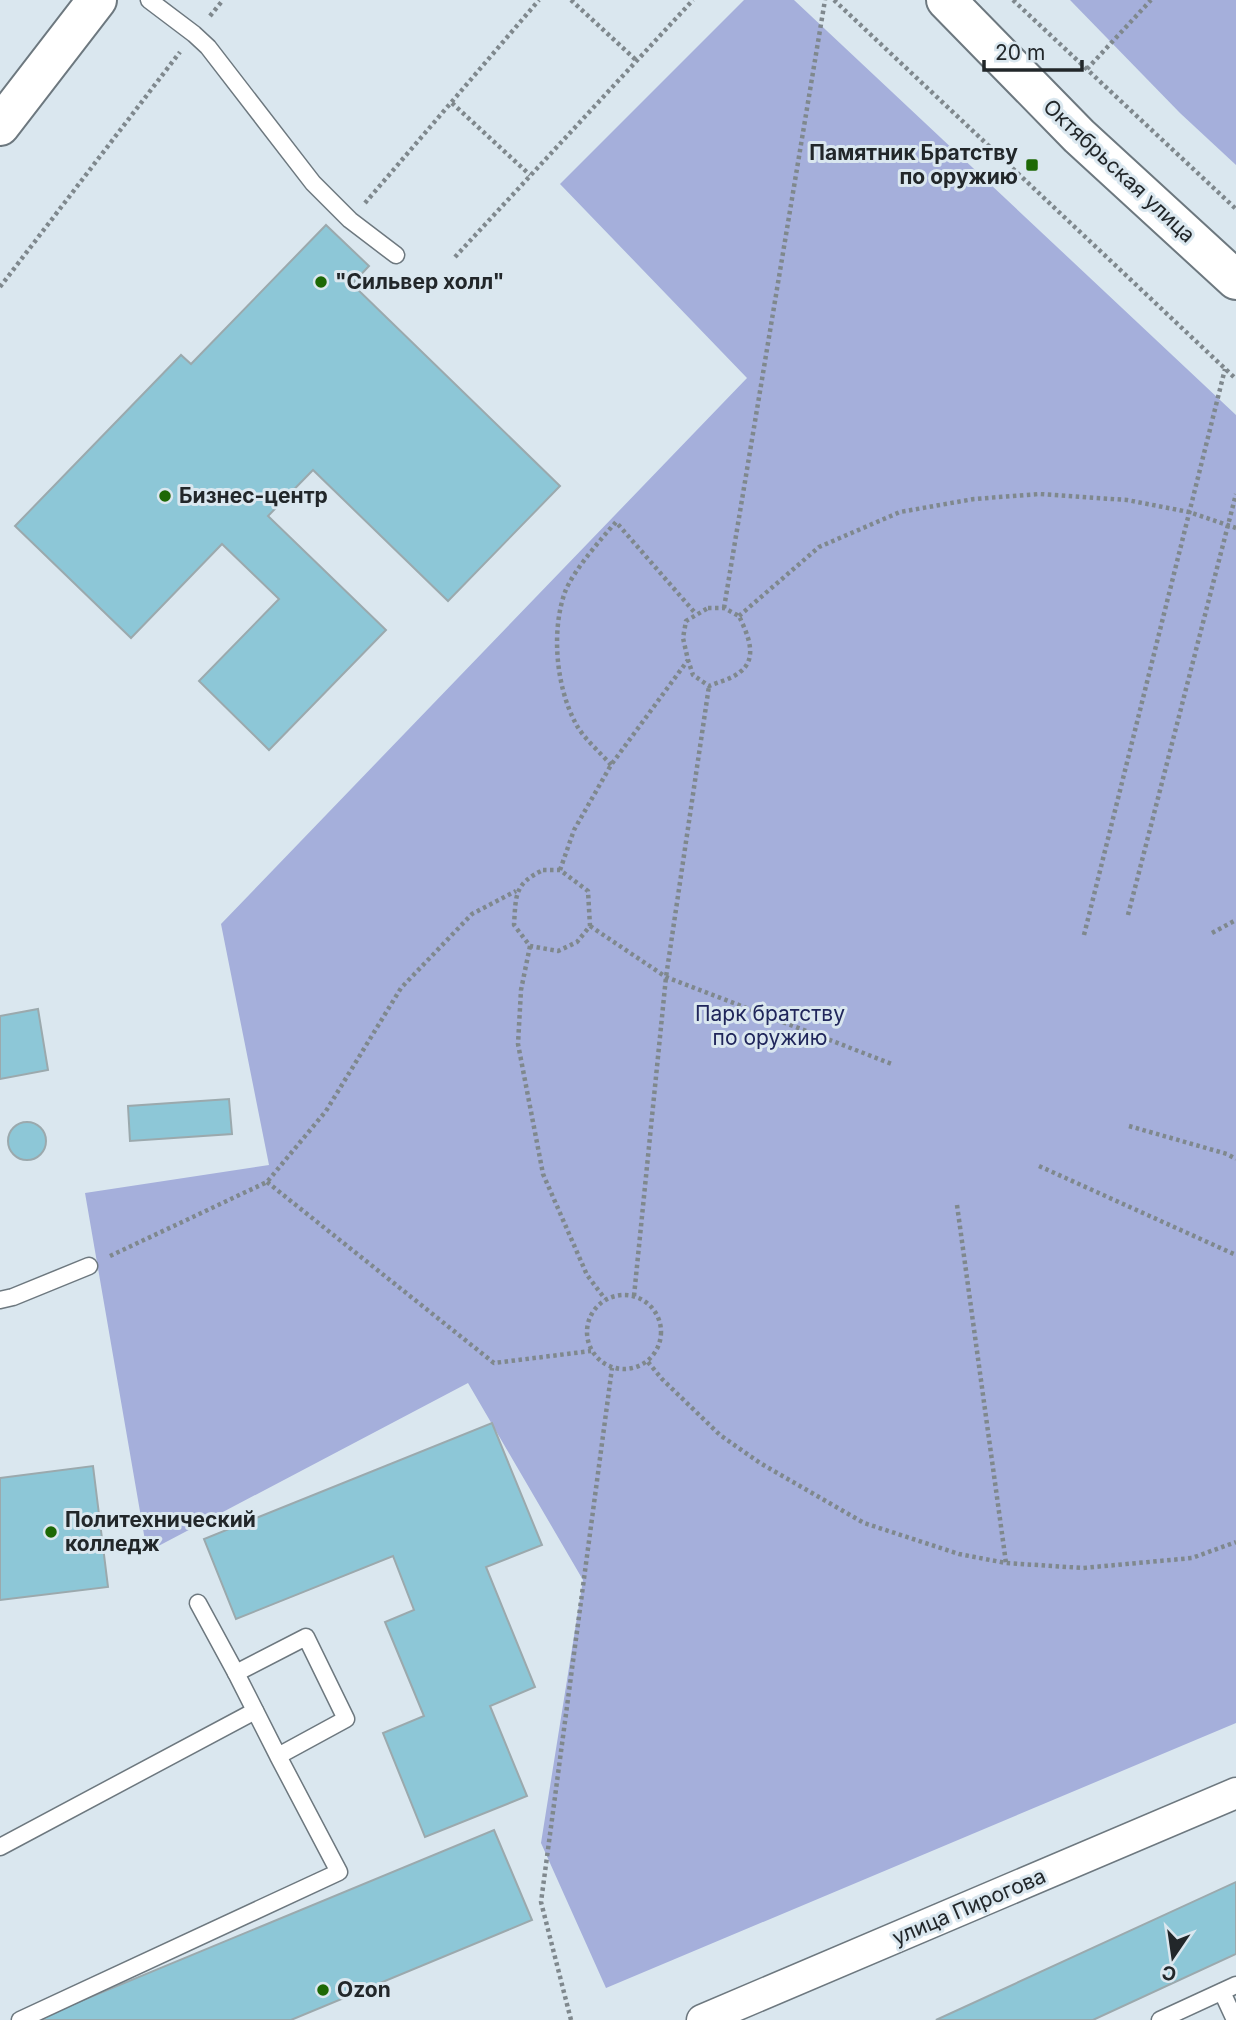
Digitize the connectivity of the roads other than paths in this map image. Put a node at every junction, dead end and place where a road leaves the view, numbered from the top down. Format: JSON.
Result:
{"nodes":[{"id":1,"x":97,"y":0,"type":"edge"},
{"id":2,"x":149,"y":0,"type":"edge"},
{"id":3,"x":946,"y":0,"type":"edge"},
{"id":4,"x":0,"y":126,"type":"edge"},
{"id":5,"x":396,"y":255,"type":"dead end"},
{"id":6,"x":1236,"y":280,"type":"edge"},
{"id":7,"x":89,"y":1266,"type":"road end"},
{"id":8,"x":0,"y":1300,"type":"edge"},
{"id":9,"x":198,"y":1603,"type":"dead end"},
{"id":10,"x":236,"y":1673,"type":"junction"},
{"id":11,"x":255,"y":1711,"type":"junction"},
{"id":12,"x":278,"y":1756,"type":"junction"},
{"id":13,"x":1236,"y":1793,"type":"edge"},
{"id":14,"x":0,"y":1847,"type":"edge"},
{"id":15,"x":1229,"y":1989,"type":"edge"},
{"id":16,"x":20,"y":2020,"type":"edge"},
{"id":17,"x":702,"y":2020,"type":"edge"},
{"id":18,"x":1160,"y":2020,"type":"edge"},
{"id":19,"x":1235,"y":2020,"type":"edge"}],
"edges":[{"from":1,"to":4,"type":"main road"},
{"from":2,"to":5,"type":"lane"},
{"from":3,"to":6,"type":"main road","name":"Октябрьская улица"},
{"from":7,"to":8,"type":"lane"},
{"from":9,"to":10,"type":"lane"},
{"from":10,"to":11,"type":"lane"},
{"from":10,"to":12,"type":"lane"},
{"from":11,"to":12,"type":"lane"},
{"from":11,"to":14,"type":"lane"},
{"from":12,"to":16,"type":"lane"},
{"from":13,"to":17,"type":"street","name":"улица Пирогова"},
{"from":15,"to":18,"type":"lane"},
{"from":15,"to":19,"type":"lane"}]}
